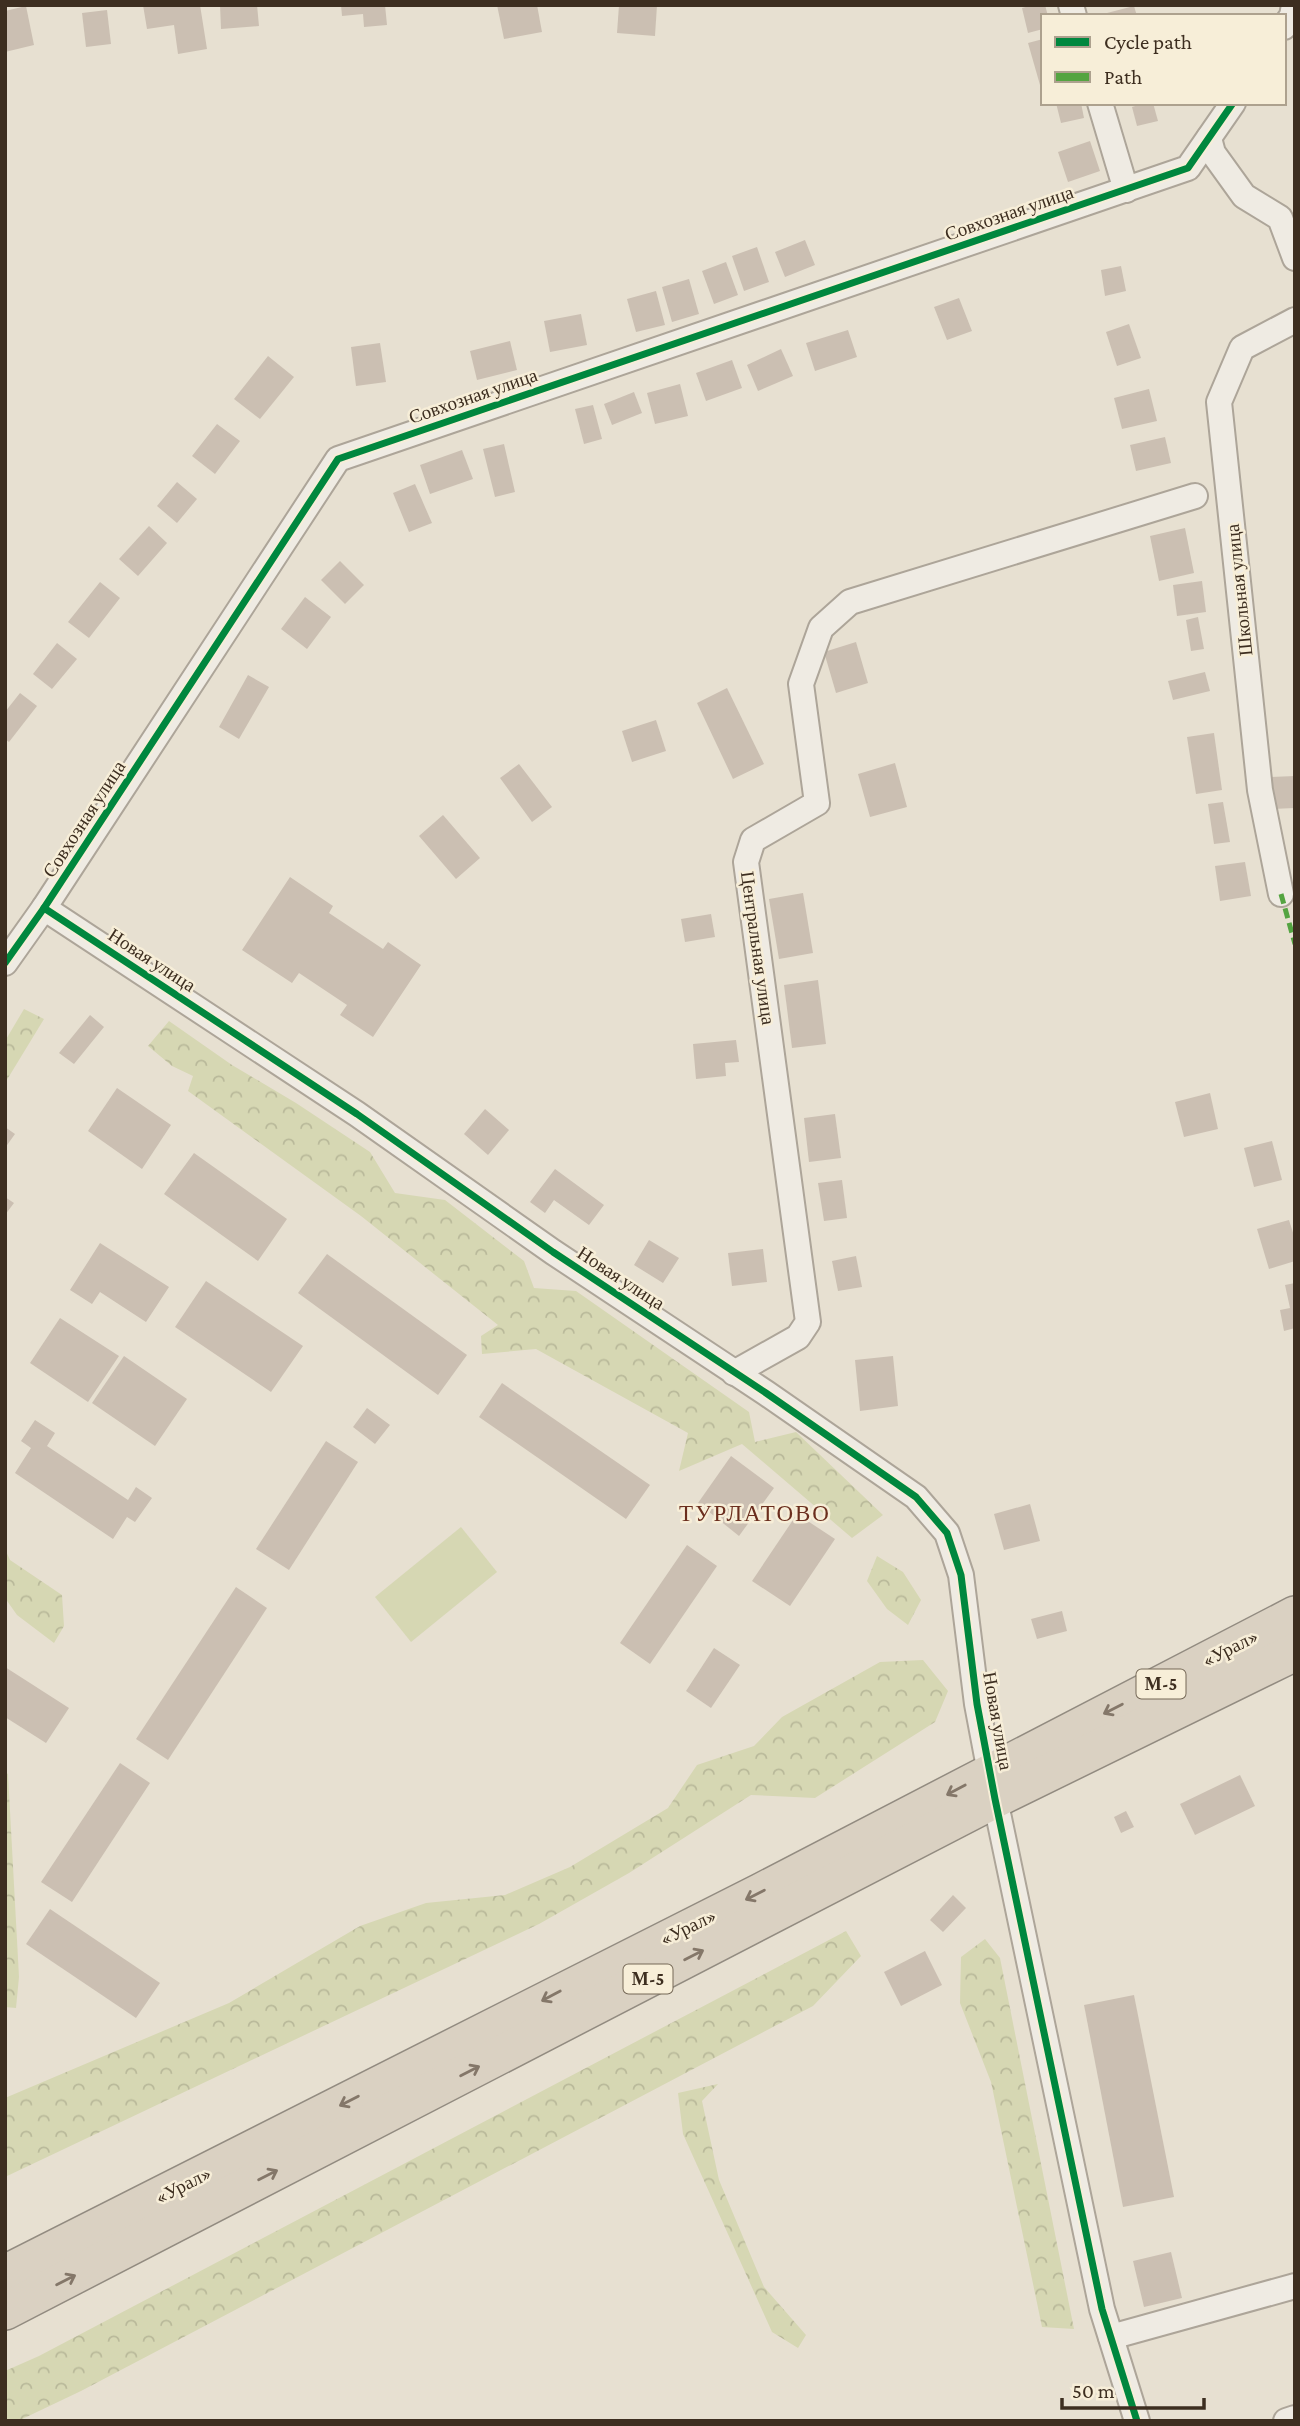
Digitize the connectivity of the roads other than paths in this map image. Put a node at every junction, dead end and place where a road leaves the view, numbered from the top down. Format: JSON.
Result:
{"nodes":[{"id":1,"x":1294,"y":5,"type":"edge"},
{"id":2,"x":1286,"y":26,"type":"edge"},
{"id":3,"x":1101,"y":105,"type":"edge"},
{"id":4,"x":1232,"y":105,"type":"edge"},
{"id":5,"x":1209,"y":138,"type":"junction"},
{"id":6,"x":1126,"y":190,"type":"junction"},
{"id":7,"x":1295,"y":258,"type":"edge"},
{"id":8,"x":1295,"y":320,"type":"edge"},
{"id":9,"x":1195,"y":496,"type":"dead end"},
{"id":10,"x":1280,"y":894,"type":"dead end"},
{"id":11,"x":44,"y":908,"type":"junction"},
{"id":12,"x":5,"y":963,"type":"edge"},
{"id":13,"x":734,"y":1373,"type":"junction"},
{"id":14,"x":1295,"y":1615,"type":"edge"},
{"id":15,"x":1295,"y":1652,"type":"edge"},
{"id":16,"x":983,"y":1726,"type":"junction"},
{"id":17,"x":1039,"y":1747,"type":"junction"},
{"id":18,"x":993,"y":1786,"type":"junction"},
{"id":19,"x":5,"y":2274,"type":"edge"},
{"id":20,"x":1295,"y":2286,"type":"edge"},
{"id":21,"x":5,"y":2311,"type":"edge"},
{"id":22,"x":1111,"y":2337,"type":"junction"},
{"id":23,"x":1295,"y":2418,"type":"edge"},
{"id":24,"x":1137,"y":2421,"type":"edge"},
{"id":25,"x":1286,"y":2421,"type":"edge"}],
"edges":[{"from":1,"to":2,"type":"street"},
{"from":3,"to":6,"type":"street"},
{"from":4,"to":5,"type":"street","name":"Совхозная улица"},
{"from":5,"to":6,"type":"street","name":"Совхозная улица"},
{"from":5,"to":7,"type":"street"},
{"from":6,"to":11,"type":"street","name":"Совхозная улица"},
{"from":8,"to":10,"type":"street","name":"Школьная улица"},
{"from":9,"to":13,"type":"street","name":"Центральная улица"},
{"from":11,"to":12,"type":"street","name":"Совхозная улица"},
{"from":11,"to":13,"type":"street","name":"Новая улица"},
{"from":13,"to":16,"type":"street","name":"Новая улица"},
{"from":14,"to":17,"type":"highway","name":"«Урал»","number":"М-5","one_way":true},
{"from":15,"to":18,"type":"highway","name":"«Урал»","number":"М-5"},
{"from":16,"to":17,"type":"street"},
{"from":16,"to":18,"type":"street","name":"Новая улица"},
{"from":17,"to":18,"type":"highway","name":"«Урал»","number":"М-5"},
{"from":18,"to":19,"type":"highway","name":"«Урал»","number":"М-5","one_way":true},
{"from":21,"to":18,"type":"highway","name":"«Урал»","number":"М-5","one_way":true},
{"from":18,"to":22,"type":"street","name":"Новая улица"},
{"from":20,"to":22,"type":"street"},
{"from":22,"to":24,"type":"street","name":"Новая улица"},
{"from":23,"to":25,"type":"street"}]}
